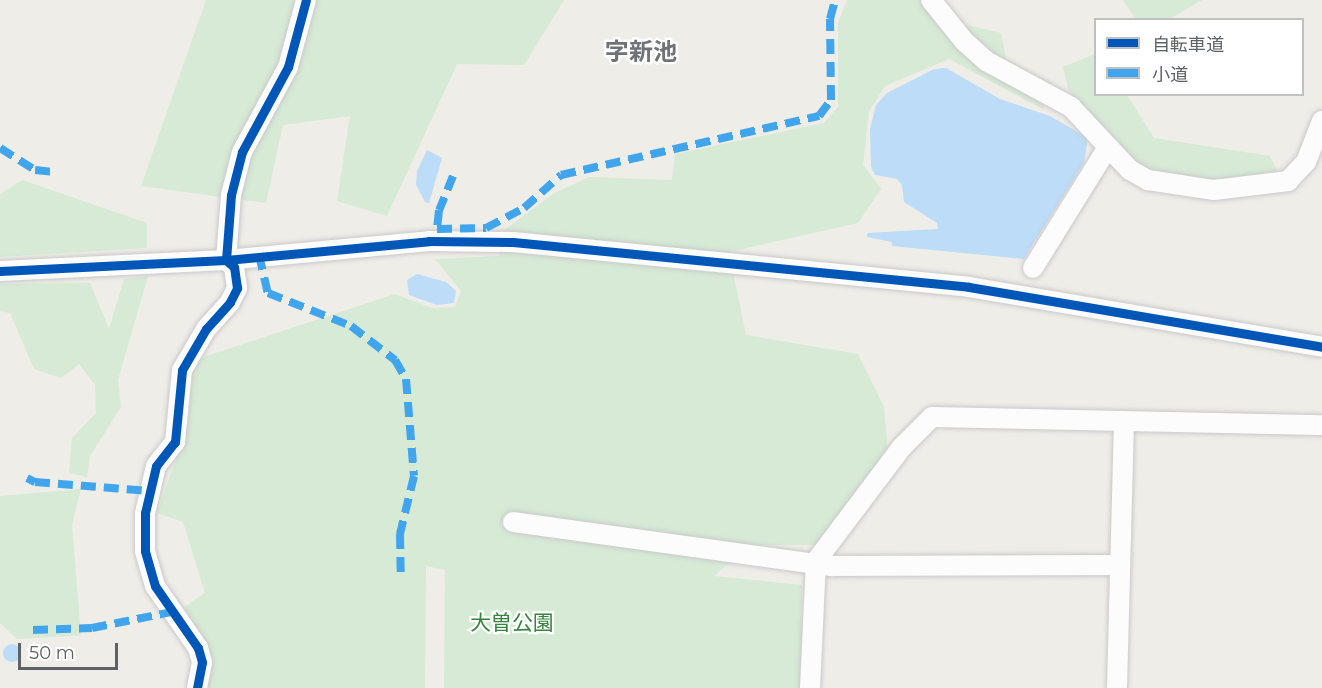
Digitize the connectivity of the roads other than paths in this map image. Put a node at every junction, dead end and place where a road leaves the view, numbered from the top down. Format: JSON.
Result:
{"nodes":[{"id":1,"x":306,"y":0,"type":"edge"},
{"id":2,"x":932,"y":0,"type":"edge"},
{"id":3,"x":1322,"y":121,"type":"edge"},
{"id":4,"x":1108,"y":147,"type":"junction"},
{"id":5,"x":226,"y":260,"type":"junction"},
{"id":6,"x":1033,"y":268,"type":"dead end"},
{"id":7,"x":0,"y":271,"type":"edge"},
{"id":8,"x":1322,"y":347,"type":"edge"},
{"id":9,"x":1124,"y":421,"type":"junction"},
{"id":10,"x":1322,"y":425,"type":"edge"},
{"id":11,"x":513,"y":522,"type":"dead end"},
{"id":12,"x":816,"y":561,"type":"junction"},
{"id":13,"x":1118,"y":565,"type":"junction"},
{"id":14,"x":197,"y":688,"type":"edge"},
{"id":15,"x":810,"y":688,"type":"edge"},
{"id":16,"x":1117,"y":688,"type":"edge"}],
"edges":[{"from":1,"to":5,"type":"street"},
{"from":2,"to":4,"type":"street"},
{"from":3,"to":4,"type":"street"},
{"from":4,"to":6,"type":"street"},
{"from":5,"to":7,"type":"street"},
{"from":5,"to":8,"type":"street"},
{"from":5,"to":14,"type":"street"},
{"from":9,"to":10,"type":"street"},
{"from":9,"to":12,"type":"street"},
{"from":9,"to":13,"type":"street"},
{"from":11,"to":12,"type":"street"},
{"from":12,"to":13,"type":"street"},
{"from":12,"to":15,"type":"street"},
{"from":13,"to":16,"type":"street"}]}
